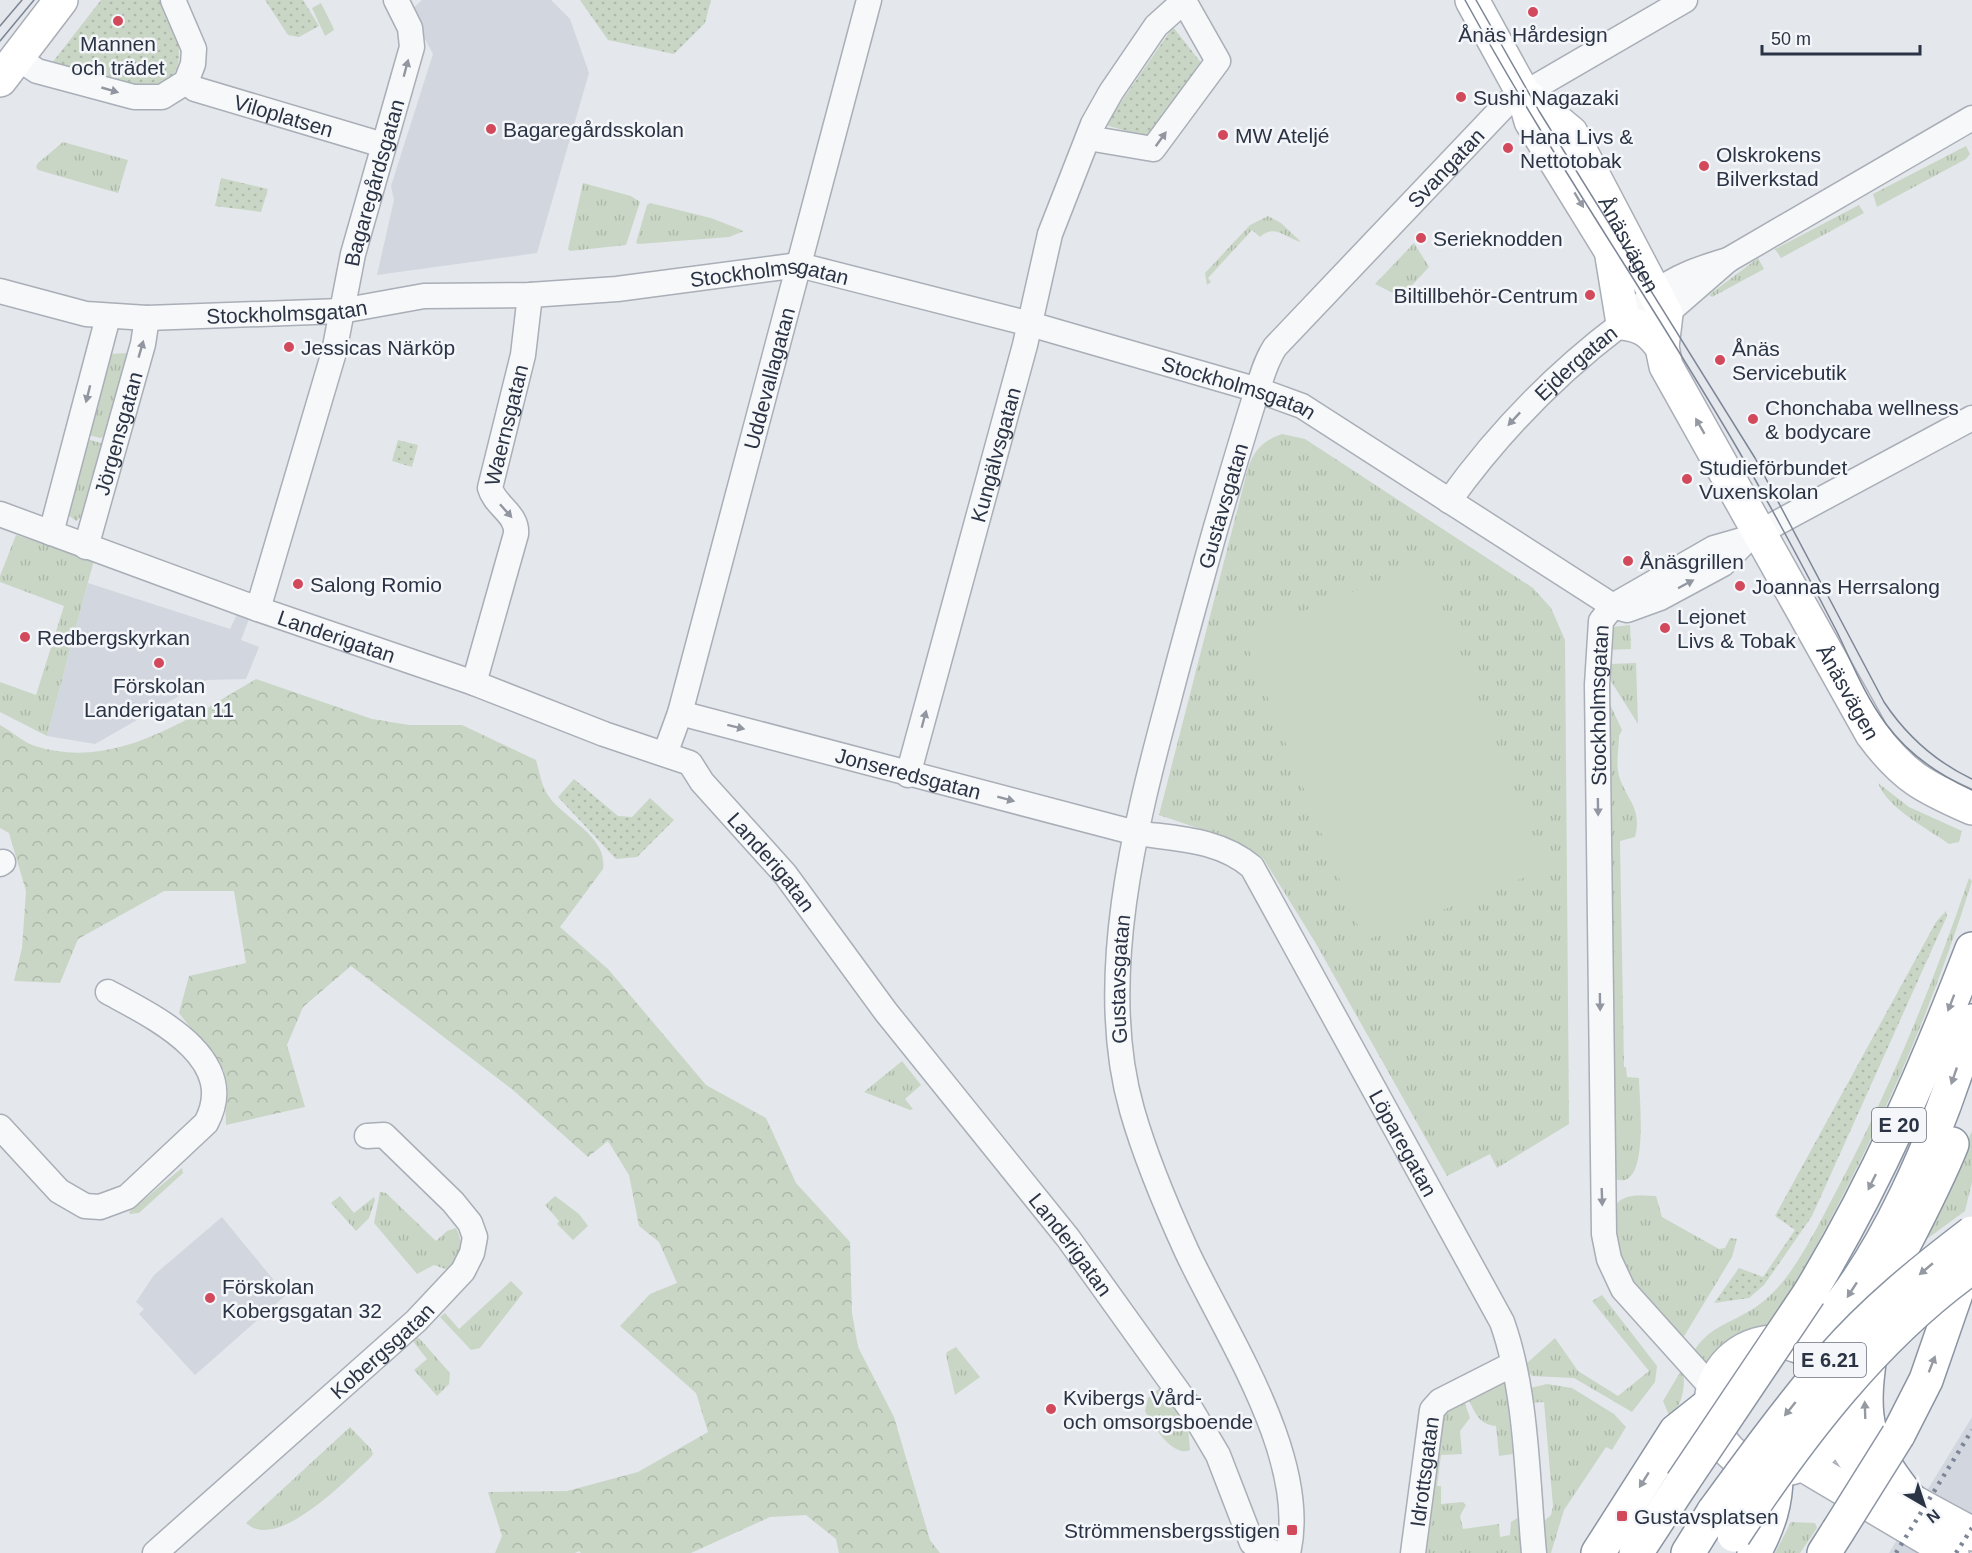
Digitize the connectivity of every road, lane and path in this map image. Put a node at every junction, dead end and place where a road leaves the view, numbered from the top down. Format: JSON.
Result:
{"nodes":[{"id":1,"x":61,"y":0,"type":"edge"},
{"id":2,"x":173,"y":0,"type":"edge"},
{"id":3,"x":396,"y":0,"type":"edge"},
{"id":4,"x":869,"y":0,"type":"edge"},
{"id":5,"x":1185,"y":0,"type":"edge"},
{"id":6,"x":1472,"y":0,"type":"edge"},
{"id":7,"x":1685,"y":0,"type":"edge"},
{"id":8,"x":8,"y":69,"type":"edge"},
{"id":9,"x":186,"y":82,"type":"junction"},
{"id":10,"x":1523,"y":93,"type":"junction"},
{"id":11,"x":1972,"y":118,"type":"edge"},
{"id":12,"x":1088,"y":138,"type":"junction"},
{"id":13,"x":383,"y":145,"type":"junction"},
{"id":14,"x":1612,"y":256,"type":"junction"},
{"id":15,"x":799,"y":265,"type":"junction"},
{"id":16,"x":0,"y":291,"type":"edge"},
{"id":17,"x":530,"y":295,"type":"junction"},
{"id":18,"x":1656,"y":302,"type":"junction"},
{"id":19,"x":341,"y":311,"type":"junction"},
{"id":20,"x":108,"y":317,"type":"junction"},
{"id":21,"x":147,"y":318,"type":"junction"},
{"id":22,"x":1623,"y":323,"type":"junction"},
{"id":23,"x":1030,"y":324,"type":"junction"},
{"id":24,"x":1662,"y":347,"type":"junction"},
{"id":25,"x":1258,"y":390,"type":"junction"},
{"id":26,"x":1972,"y":418,"type":"edge"},
{"id":27,"x":1449,"y":501,"type":"junction"},
{"id":28,"x":0,"y":514,"type":"edge"},
{"id":29,"x":51,"y":533,"type":"junction"},
{"id":30,"x":1754,"y":535,"type":"junction"},
{"id":31,"x":86,"y":547,"type":"junction"},
{"id":32,"x":1612,"y":606,"type":"junction"},
{"id":33,"x":258,"y":609,"type":"junction"},
{"id":34,"x":474,"y":683,"type":"junction"},
{"id":35,"x":680,"y":713,"type":"junction"},
{"id":36,"x":665,"y":754,"type":"junction"},
{"id":37,"x":908,"y":775,"type":"junction"},
{"id":38,"x":1972,"y":808,"type":"edge"},
{"id":39,"x":1136,"y":833,"type":"junction"},
{"id":40,"x":1972,"y":949,"type":"edge"},
{"id":41,"x":108,"y":992,"type":"dead end"},
{"id":42,"x":1972,"y":1021,"type":"edge"},
{"id":43,"x":1972,"y":1093,"type":"edge"},
{"id":44,"x":0,"y":1126,"type":"edge"},
{"id":45,"x":367,"y":1136,"type":"dead end"},
{"id":46,"x":1972,"y":1233,"type":"edge"},
{"id":47,"x":1972,"y":1246,"type":"edge"},
{"id":48,"x":1972,"y":1267,"type":"edge"},
{"id":49,"x":1880,"y":1291,"type":"junction"},
{"id":50,"x":1801,"y":1347,"type":"junction"},
{"id":51,"x":1513,"y":1364,"type":"junction"},
{"id":52,"x":1712,"y":1397,"type":"junction"},
{"id":53,"x":1837,"y":1412,"type":"junction"},
{"id":54,"x":1789,"y":1467,"type":"junction"},
{"id":55,"x":1909,"y":1498,"type":"junction"},
{"id":56,"x":1972,"y":1534,"type":"edge"},
{"id":57,"x":1731,"y":1538,"type":"edge"},
{"id":58,"x":1831,"y":1542,"type":"edge"},
{"id":59,"x":156,"y":1553,"type":"edge"},
{"id":60,"x":1274,"y":1553,"type":"edge"},
{"id":61,"x":1288,"y":1553,"type":"edge"},
{"id":62,"x":1413,"y":1553,"type":"edge"},
{"id":63,"x":1534,"y":1553,"type":"edge"},
{"id":64,"x":1598,"y":1553,"type":"edge"},
{"id":65,"x":1636,"y":1553,"type":"edge"},
{"id":66,"x":1688,"y":1553,"type":"edge"},
{"id":67,"x":1952,"y":1553,"type":"edge"}],
"edges":[{"from":1,"to":8,"type":"main road"},
{"from":2,"to":9,"type":"street"},
{"from":13,"to":3,"type":"street","name":"Bagaregårdsgatan","one_way":true},
{"from":4,"to":15,"type":"street","name":"Uddevallagatan"},
{"from":5,"to":12,"type":"street","name":"Kungälvsgatan"},
{"from":12,"to":5,"type":"street","name":"Kungälvsgatan","one_way":true},
{"from":6,"to":10,"type":"main road","name":"Ånäsvägen"},
{"from":7,"to":10,"type":"street","name":"Svangatan"},
{"from":8,"to":9,"type":"street","one_way":true},
{"from":9,"to":13,"type":"street","name":"Viloplatsen"},
{"from":10,"to":14,"type":"main road","name":"Ånäsvägen","one_way":true},
{"from":10,"to":18,"type":"main road","name":"Ånäsvägen"},
{"from":10,"to":25,"type":"street","name":"Svangatan"},
{"from":11,"to":18,"type":"street","name":"Ejdergatan"},
{"from":12,"to":23,"type":"street","name":"Kungälvsgatan"},
{"from":13,"to":19,"type":"street","name":"Bagaregårdsgatan"},
{"from":14,"to":18,"type":"main road","name":"Ånäsvägen"},
{"from":14,"to":22,"type":"main road","name":"Ånäsvägen"},
{"from":15,"to":17,"type":"street","name":"Stockholmsgatan"},
{"from":15,"to":23,"type":"street","name":"Stockholmsgatan"},
{"from":15,"to":35,"type":"street","name":"Uddevallagatan"},
{"from":16,"to":20,"type":"street","name":"Stockholmsgatan"},
{"from":17,"to":19,"type":"street","name":"Stockholmsgatan"},
{"from":17,"to":34,"type":"street","name":"Waernsgatan","one_way":true},
{"from":18,"to":22,"type":"street","name":"Ejdergatan"},
{"from":18,"to":24,"type":"main road","name":"Ånäsvägen"},
{"from":19,"to":21,"type":"street","name":"Stockholmsgatan"},
{"from":19,"to":33,"type":"street","name":"Bagaregårdsgatan"},
{"from":20,"to":21,"type":"street","name":"Stockholmsgatan"},
{"from":20,"to":29,"type":"street","name":"Jörgensgatan","one_way":true},
{"from":31,"to":21,"type":"street","name":"Jörgensgatan","one_way":true},
{"from":22,"to":24,"type":"main road","name":"Ånäsvägen"},
{"from":22,"to":27,"type":"street","name":"Ejdergatan","one_way":true},
{"from":23,"to":25,"type":"street","name":"Stockholmsgatan"},
{"from":37,"to":23,"type":"street","name":"Kungälvsgatan","one_way":true},
{"from":30,"to":24,"type":"main road","name":"Ånäsvägen","one_way":true},
{"from":25,"to":27,"type":"street","name":"Stockholmsgatan"},
{"from":25,"to":39,"type":"street","name":"Gustavsgatan"},
{"from":26,"to":30,"type":"street"},
{"from":27,"to":32,"type":"street","name":"Stockholmsgatan"},
{"from":28,"to":29,"type":"street","name":"Landerigatan"},
{"from":29,"to":31,"type":"street","name":"Landerigatan"},
{"from":30,"to":32,"type":"street"},
{"from":30,"to":38,"type":"main road","name":"Ånäsvägen"},
{"from":31,"to":33,"type":"street","name":"Landerigatan"},
{"from":32,"to":52,"type":"street","name":"Stockholmsgatan","one_way":true},
{"from":33,"to":34,"type":"street","name":"Landerigatan"},
{"from":34,"to":36,"type":"street","name":"Landerigatan"},
{"from":35,"to":36,"type":"street","name":"Uddevallagatan"},
{"from":35,"to":37,"type":"street","name":"Jonseredsgatan","one_way":true},
{"from":36,"to":60,"type":"street","name":"Landerigatan"},
{"from":37,"to":39,"type":"street","name":"Jonseredsgatan","one_way":true},
{"from":39,"to":51,"type":"street","name":"Löparegatan"},
{"from":39,"to":61,"type":"street","name":"Gustavsgatan"},
{"from":40,"to":65,"type":"main road","number":"E 20","one_way":true,"bridge":true},
{"from":41,"to":44,"type":"street"},
{"from":42,"to":50,"type":"main road","one_way":true},
{"from":43,"to":49,"type":"main road"},
{"from":45,"to":59,"type":"street","name":"Kobergsgatan"},
{"from":46,"to":57,"type":"main road","number":"E 6.21","one_way":true,"bridge":true},
{"from":58,"to":47,"type":"main road","one_way":true,"bridge":true},
{"from":48,"to":57,"type":"main road","number":"E 6.21","bridge":true},
{"from":49,"to":53,"type":"main road"},
{"from":55,"to":49,"type":"main road","one_way":true},
{"from":50,"to":52,"type":"main road"},
{"from":50,"to":53,"type":"main road"},
{"from":51,"to":62,"type":"street","name":"Idrottsgatan"},
{"from":51,"to":63,"type":"street","name":"Löparegatan"},
{"from":52,"to":54,"type":"main road"},
{"from":52,"to":64,"type":"main road","one_way":true},
{"from":53,"to":54,"type":"main road"},
{"from":53,"to":55,"type":"main road"},
{"from":54,"to":57,"type":"main road"},
{"from":54,"to":67,"type":"main road"},
{"from":55,"to":56,"type":"main road"},
{"from":57,"to":66,"type":"main road","number":"E 6.21"}]}
